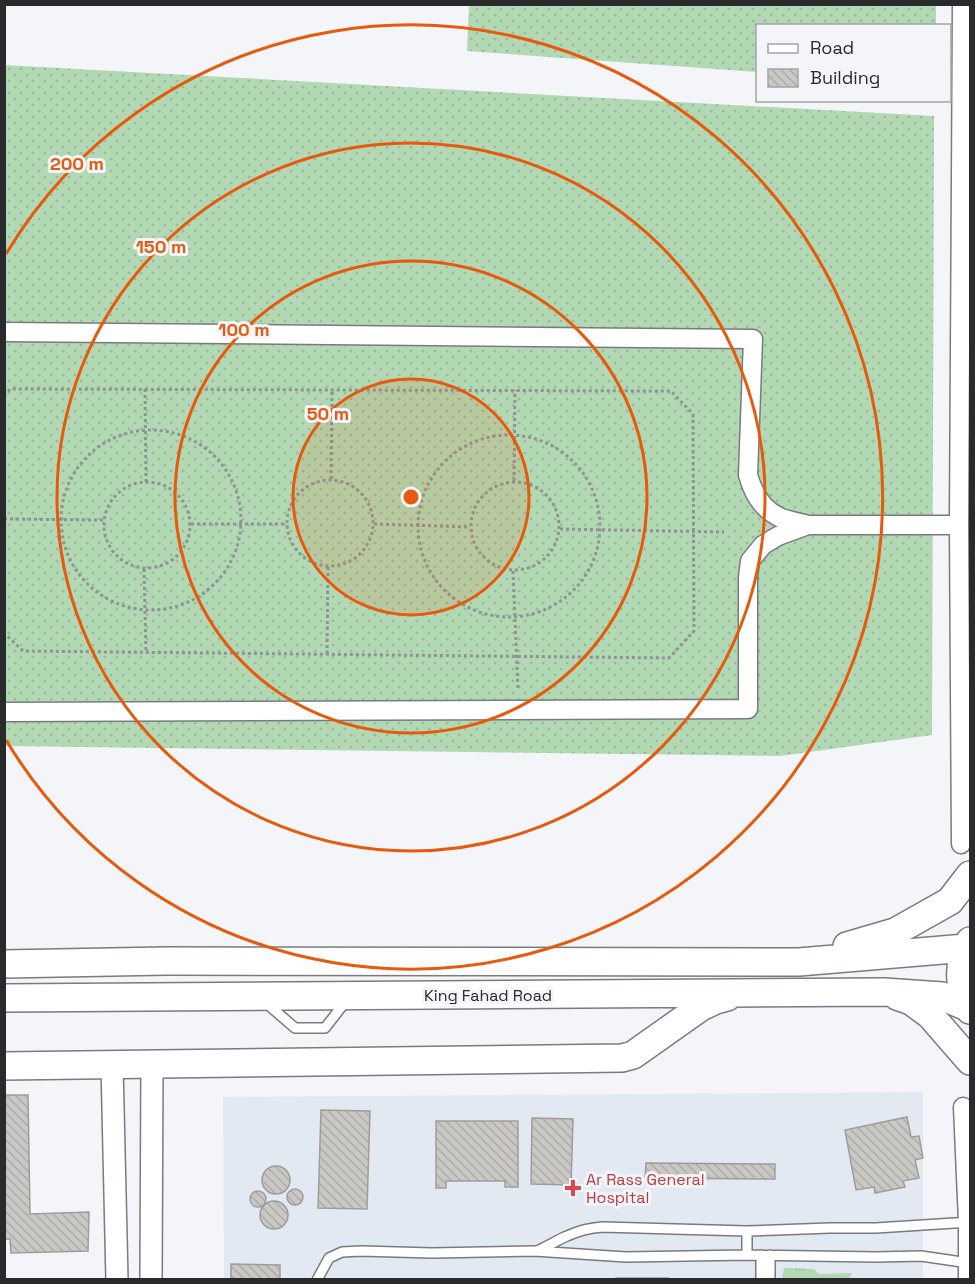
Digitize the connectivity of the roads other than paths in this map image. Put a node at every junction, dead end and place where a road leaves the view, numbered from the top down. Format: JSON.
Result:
{"nodes":[{"id":1,"x":962,"y":4,"type":"edge"},
{"id":2,"x":966,"y":145,"type":"edge"},
{"id":3,"x":965,"y":323,"type":"edge"},
{"id":4,"x":4,"y":332,"type":"edge"},
{"id":5,"x":808,"y":525,"type":"junction"},
{"id":6,"x":959,"y":525,"type":"junction"},
{"id":7,"x":4,"y":712,"type":"edge"},
{"id":8,"x":961,"y":844,"type":"dead end"},
{"id":9,"x":970,"y":875,"type":"edge"},
{"id":10,"x":968,"y":944,"type":"edge"},
{"id":11,"x":799,"y":962,"type":"junction"},
{"id":12,"x":4,"y":964,"type":"edge"},
{"id":13,"x":884,"y":992,"type":"junction"},
{"id":14,"x":746,"y":993,"type":"junction"},
{"id":15,"x":4,"y":998,"type":"edge"},
{"id":16,"x":970,"y":1009,"type":"edge"},
{"id":17,"x":970,"y":1061,"type":"edge"},
{"id":18,"x":112,"y":1065,"type":"junction"},
{"id":19,"x":152,"y":1065,"type":"junction"},
{"id":20,"x":4,"y":1066,"type":"edge"},
{"id":21,"x":963,"y":1107,"type":"dead end"},
{"id":22,"x":969,"y":1222,"type":"edge"},
{"id":23,"x":747,"y":1231,"type":"junction"},
{"id":24,"x":534,"y":1251,"type":"junction"},
{"id":25,"x":747,"y":1255,"type":"junction"},
{"id":26,"x":766,"y":1256,"type":"junction"},
{"id":27,"x":969,"y":1269,"type":"edge"},
{"id":28,"x":117,"y":1280,"type":"edge"},
{"id":29,"x":151,"y":1280,"type":"edge"},
{"id":30,"x":317,"y":1280,"type":"edge"},
{"id":31,"x":761,"y":1280,"type":"edge"},
{"id":32,"x":770,"y":1280,"type":"edge"}],
"edges":[{"from":1,"to":2,"type":"street"},
{"from":2,"to":3,"type":"street"},
{"from":3,"to":6,"type":"street"},
{"from":4,"to":5,"type":"street"},
{"from":5,"to":6,"type":"street"},
{"from":5,"to":7,"type":"street"},
{"from":6,"to":8,"type":"street"},
{"from":9,"to":11,"type":"main road"},
{"from":10,"to":11,"type":"main road","name":"King Fahad Road"},
{"from":10,"to":16,"type":"main road"},
{"from":11,"to":12,"type":"main road","name":"King Fahad Road"},
{"from":13,"to":14,"type":"main road","name":"King Fahad Road"},
{"from":13,"to":16,"type":"main road","name":"King Fahad Road"},
{"from":13,"to":17,"type":"main road"},
{"from":14,"to":15,"type":"main road","name":"King Fahad Road"},
{"from":14,"to":19,"type":"main road"},
{"from":18,"to":19,"type":"main road"},
{"from":18,"to":20,"type":"main road"},
{"from":18,"to":28,"type":"street"},
{"from":19,"to":29,"type":"street"},
{"from":21,"to":22,"type":"street"},
{"from":22,"to":23,"type":"lane"},
{"from":22,"to":27,"type":"street"},
{"from":23,"to":24,"type":"lane"},
{"from":23,"to":25,"type":"lane"},
{"from":24,"to":25,"type":"lane"},
{"from":24,"to":30,"type":"lane"},
{"from":25,"to":26,"type":"lane"},
{"from":26,"to":27,"type":"lane"},
{"from":26,"to":31,"type":"lane"},
{"from":26,"to":32,"type":"lane"}]}
